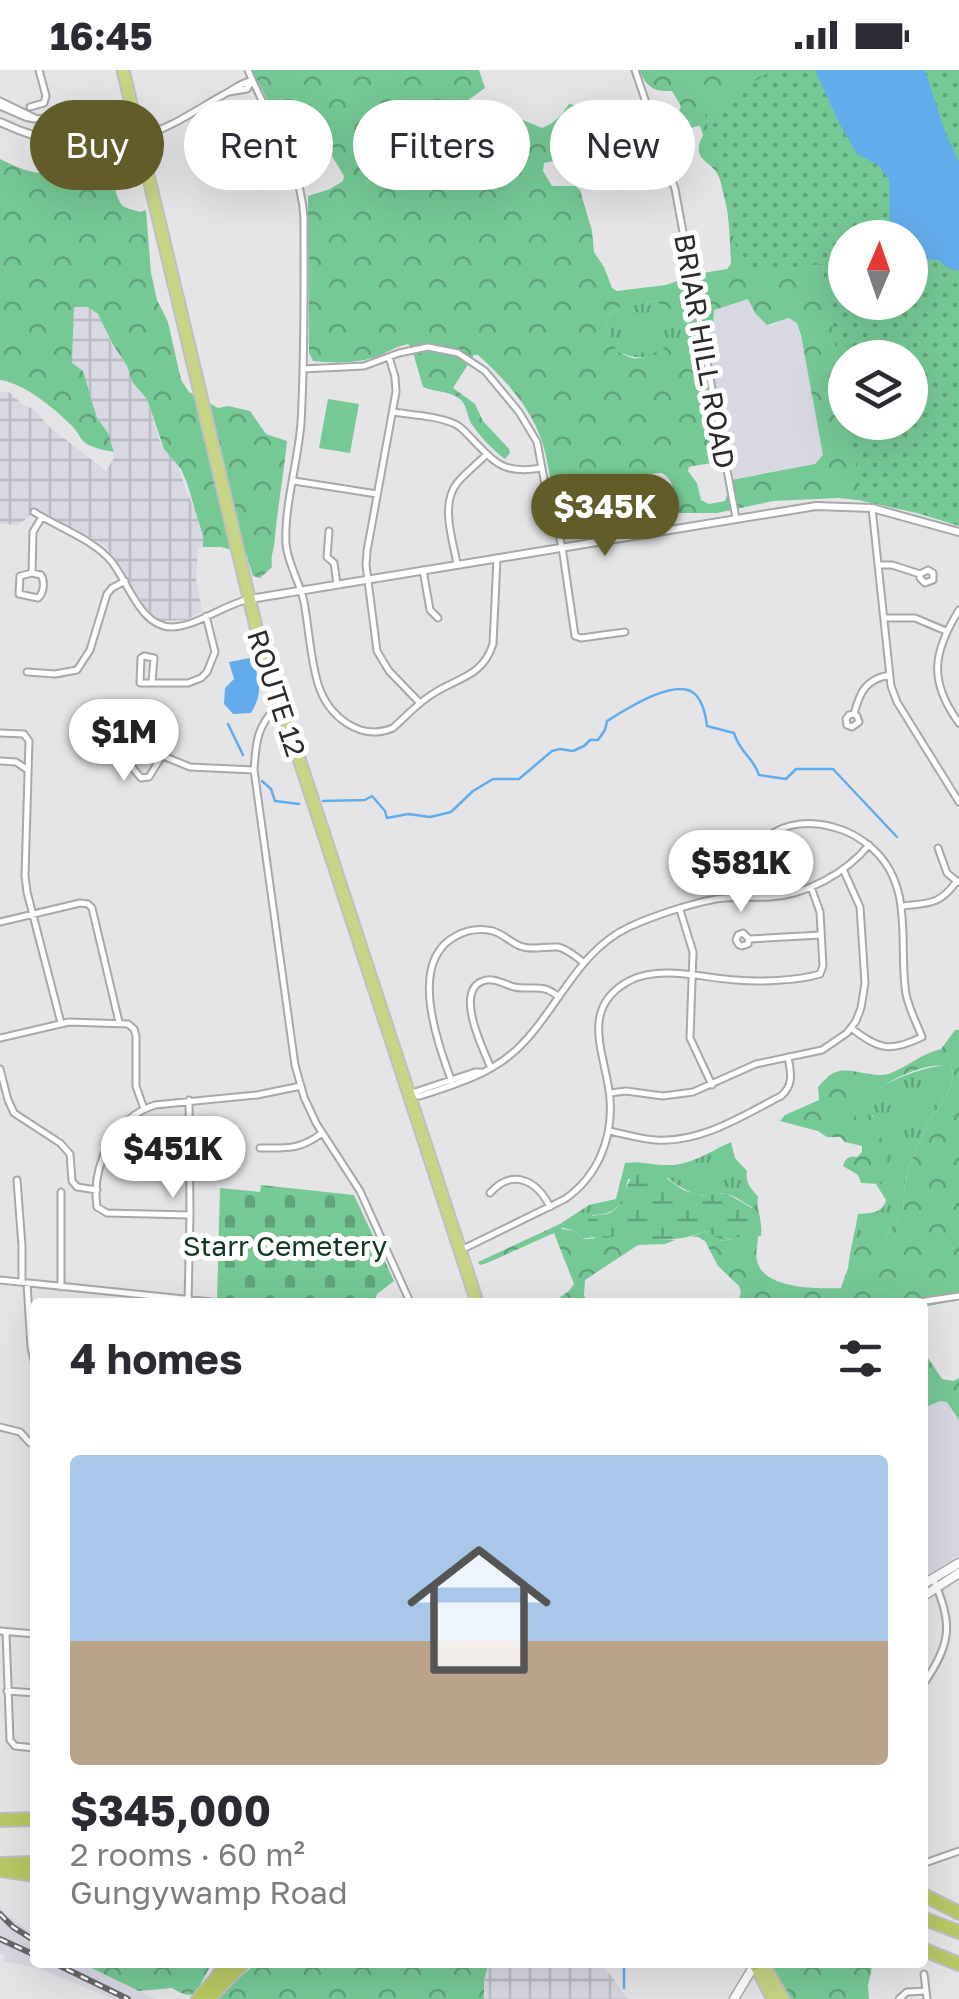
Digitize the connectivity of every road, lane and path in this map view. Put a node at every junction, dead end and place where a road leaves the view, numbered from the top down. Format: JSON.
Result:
{"nodes":[{"id":1,"x":39,"y":70,"type":"edge"},
{"id":2,"x":123,"y":70,"type":"edge"},
{"id":3,"x":248,"y":70,"type":"edge"},
{"id":4,"x":635,"y":70,"type":"edge"},
{"id":5,"x":252,"y":80,"type":"junction"},
{"id":6,"x":45,"y":100,"type":"edge"},
{"id":7,"x":130,"y":100,"type":"edge"},
{"id":8,"x":0,"y":103,"type":"edge"},
{"id":9,"x":30,"y":116,"type":"edge"},
{"id":10,"x":0,"y":122,"type":"edge"},
{"id":11,"x":164,"y":127,"type":"edge"},
{"id":12,"x":30,"y":136,"type":"edge"},
{"id":13,"x":152,"y":190,"type":"edge"},
{"id":14,"x":389,"y":357,"type":"junction"},
{"id":15,"x":303,"y":369,"type":"junction"},
{"id":16,"x":393,"y":412,"type":"junction"},
{"id":17,"x":486,"y":454,"type":"junction"},
{"id":18,"x":542,"y":468,"type":"junction"},
{"id":19,"x":294,"y":481,"type":"junction"},
{"id":20,"x":377,"y":494,"type":"junction"},
{"id":21,"x":872,"y":508,"type":"junction"},
{"id":22,"x":34,"y":512,"type":"dead end"},
{"id":23,"x":42,"y":517,"type":"junction"},
{"id":24,"x":736,"y":518,"type":"junction"},
{"id":25,"x":328,"y":531,"type":"dead end"},
{"id":26,"x":959,"y":532,"type":"edge"},
{"id":27,"x":562,"y":547,"type":"junction"},
{"id":28,"x":497,"y":558,"type":"junction"},
{"id":29,"x":457,"y":564,"type":"junction"},
{"id":30,"x":878,"y":565,"type":"junction"},
{"id":31,"x":423,"y":570,"type":"junction"},
{"id":32,"x":32,"y":573,"type":"junction"},
{"id":33,"x":920,"y":574,"type":"dead end"},
{"id":34,"x":368,"y":579,"type":"junction"},
{"id":35,"x":125,"y":581,"type":"junction"},
{"id":36,"x":337,"y":584,"type":"junction"},
{"id":37,"x":301,"y":590,"type":"junction"},
{"id":38,"x":249,"y":600,"type":"junction"},
{"id":39,"x":959,"y":610,"type":"edge"},
{"id":40,"x":206,"y":616,"type":"junction"},
{"id":41,"x":438,"y":618,"type":"dead end"},
{"id":42,"x":884,"y":618,"type":"junction"},
{"id":43,"x":946,"y":631,"type":"junction"},
{"id":44,"x":625,"y":632,"type":"dead end"},
{"id":45,"x":27,"y":672,"type":"dead end"},
{"id":46,"x":889,"y":675,"type":"junction"},
{"id":47,"x":152,"y":682,"type":"junction"},
{"id":48,"x":280,"y":703,"type":"junction"},
{"id":49,"x":420,"y":703,"type":"junction"},
{"id":50,"x":854,"y":714,"type":"dead end"},
{"id":51,"x":115,"y":718,"type":"dead end"},
{"id":52,"x":959,"y":722,"type":"edge"},
{"id":53,"x":115,"y":731,"type":"junction"},
{"id":54,"x":0,"y":733,"type":"edge"},
{"id":55,"x":163,"y":756,"type":"junction"},
{"id":56,"x":0,"y":761,"type":"edge"},
{"id":57,"x":28,"y":770,"type":"junction"},
{"id":58,"x":254,"y":770,"type":"junction"},
{"id":59,"x":959,"y":784,"type":"edge"},
{"id":60,"x":952,"y":789,"type":"junction"},
{"id":61,"x":959,"y":802,"type":"edge"},
{"id":62,"x":869,"y":845,"type":"junction"},
{"id":63,"x":938,"y":848,"type":"dead end"},
{"id":64,"x":843,"y":869,"type":"junction"},
{"id":65,"x":957,"y":882,"type":"edge"},
{"id":66,"x":811,"y":887,"type":"junction"},
{"id":67,"x":742,"y":898,"type":"junction"},
{"id":68,"x":902,"y":906,"type":"junction"},
{"id":69,"x":680,"y":910,"type":"junction"},
{"id":70,"x":33,"y":915,"type":"junction"},
{"id":71,"x":0,"y":922,"type":"edge"},
{"id":72,"x":821,"y":935,"type":"junction"},
{"id":73,"x":749,"y":940,"type":"dead end"},
{"id":74,"x":584,"y":963,"type":"junction"},
{"id":75,"x":692,"y":976,"type":"junction"},
{"id":76,"x":559,"y":997,"type":"junction"},
{"id":77,"x":119,"y":1022,"type":"junction"},
{"id":78,"x":62,"y":1024,"type":"junction"},
{"id":79,"x":851,"y":1028,"type":"junction"},
{"id":80,"x":0,"y":1038,"type":"edge"},
{"id":81,"x":788,"y":1057,"type":"junction"},
{"id":82,"x":491,"y":1068,"type":"junction"},
{"id":83,"x":0,"y":1069,"type":"edge"},
{"id":84,"x":452,"y":1082,"type":"junction"},
{"id":85,"x":712,"y":1085,"type":"junction"},
{"id":86,"x":301,"y":1086,"type":"junction"},
{"id":87,"x":610,"y":1093,"type":"junction"},
{"id":88,"x":409,"y":1095,"type":"junction"},
{"id":89,"x":189,"y":1100,"type":"junction"},
{"id":90,"x":144,"y":1108,"type":"junction"},
{"id":91,"x":610,"y":1131,"type":"junction"},
{"id":92,"x":322,"y":1133,"type":"junction"},
{"id":93,"x":260,"y":1148,"type":"dead end"},
{"id":94,"x":16,"y":1180,"type":"dead end"},
{"id":95,"x":96,"y":1190,"type":"junction"},
{"id":96,"x":60,"y":1192,"type":"dead end"},
{"id":97,"x":490,"y":1193,"type":"dead end"},
{"id":98,"x":550,"y":1207,"type":"junction"},
{"id":99,"x":190,"y":1214,"type":"junction"},
{"id":100,"x":460,"y":1250,"type":"junction"},
{"id":101,"x":0,"y":1280,"type":"edge"},
{"id":102,"x":25,"y":1282,"type":"junction"},
{"id":103,"x":61,"y":1287,"type":"junction"},
{"id":104,"x":124,"y":1293,"type":"junction"},
{"id":105,"x":959,"y":1296,"type":"edge"},
{"id":106,"x":123,"y":1298,"type":"edge"},
{"id":107,"x":164,"y":1298,"type":"edge"},
{"id":108,"x":188,"y":1298,"type":"edge"},
{"id":109,"x":408,"y":1298,"type":"edge"},
{"id":110,"x":476,"y":1298,"type":"edge"},
{"id":111,"x":928,"y":1301,"type":"edge"},
{"id":112,"x":30,"y":1332,"type":"edge"},
{"id":113,"x":0,"y":1427,"type":"edge"},
{"id":114,"x":30,"y":1442,"type":"dead end"},
{"id":115,"x":959,"y":1563,"type":"edge"},
{"id":116,"x":959,"y":1573,"type":"edge"},
{"id":117,"x":935,"y":1583,"type":"junction"},
{"id":118,"x":928,"y":1584,"type":"edge"},
{"id":119,"x":928,"y":1591,"type":"edge"},
{"id":120,"x":3,"y":1632,"type":"edge"},
{"id":121,"x":30,"y":1634,"type":"edge"},
{"id":122,"x":928,"y":1677,"type":"edge"},
{"id":123,"x":7,"y":1691,"type":"junction"},
{"id":124,"x":30,"y":1693,"type":"edge"},
{"id":125,"x":30,"y":1747,"type":"edge"},
{"id":126,"x":30,"y":1819,"type":"edge"},
{"id":127,"x":0,"y":1820,"type":"edge"},
{"id":128,"x":30,"y":1827,"type":"edge"},
{"id":129,"x":0,"y":1828,"type":"edge"},
{"id":130,"x":959,"y":1851,"type":"edge"},
{"id":131,"x":928,"y":1862,"type":"edge"},
{"id":132,"x":30,"y":1864,"type":"edge"},
{"id":133,"x":0,"y":1867,"type":"edge"},
{"id":134,"x":30,"y":1874,"type":"edge"},
{"id":135,"x":928,"y":1897,"type":"edge"},
{"id":136,"x":959,"y":1913,"type":"edge"},
{"id":137,"x":928,"y":1918,"type":"edge"},
{"id":138,"x":959,"y":1930,"type":"edge"},
{"id":139,"x":928,"y":1951,"type":"edge"},
{"id":140,"x":959,"y":1964,"type":"edge"},
{"id":141,"x":223,"y":1968,"type":"edge"},
{"id":142,"x":238,"y":1968,"type":"edge"},
{"id":143,"x":753,"y":1968,"type":"edge"},
{"id":144,"x":758,"y":1968,"type":"edge"},
{"id":145,"x":760,"y":1968,"type":"edge"},
{"id":146,"x":924,"y":1974,"type":"dead end"},
{"id":147,"x":926,"y":1995,"type":"edge"},
{"id":148,"x":198,"y":1999,"type":"edge"},
{"id":149,"x":208,"y":1999,"type":"edge"},
{"id":150,"x":734,"y":1999,"type":"edge"},
{"id":151,"x":773,"y":1999,"type":"edge"},
{"id":152,"x":783,"y":1999,"type":"edge"},
{"id":153,"x":899,"y":1999,"type":"edge"}],
"edges":[{"from":1,"to":6,"type":"street"},
{"from":2,"to":7,"type":"highway","name":"ROUTE 12"},
{"from":3,"to":5,"type":"street"},
{"from":4,"to":24,"type":"street","name":"BRIAR HILL ROAD"},
{"from":5,"to":11,"type":"street"},
{"from":5,"to":15,"type":"street"},
{"from":8,"to":9,"type":"street"},
{"from":10,"to":12,"type":"street"},
{"from":13,"to":38,"type":"highway","name":"ROUTE 12"},
{"from":14,"to":15,"type":"street"},
{"from":14,"to":16,"type":"street"},
{"from":14,"to":18,"type":"street"},
{"from":15,"to":19,"type":"street"},
{"from":16,"to":17,"type":"street"},
{"from":16,"to":20,"type":"street"},
{"from":17,"to":18,"type":"street"},
{"from":17,"to":29,"type":"street"},
{"from":18,"to":27,"type":"street"},
{"from":19,"to":20,"type":"street"},
{"from":19,"to":37,"type":"street"},
{"from":20,"to":34,"type":"street"},
{"from":21,"to":24,"type":"street"},
{"from":21,"to":26,"type":"street"},
{"from":21,"to":30,"type":"street"},
{"from":22,"to":23,"type":"street"},
{"from":23,"to":32,"type":"street"},
{"from":23,"to":35,"type":"street"},
{"from":24,"to":27,"type":"street"},
{"from":25,"to":36,"type":"street"},
{"from":27,"to":28,"type":"street"},
{"from":27,"to":44,"type":"street"},
{"from":28,"to":29,"type":"street"},
{"from":28,"to":49,"type":"street"},
{"from":29,"to":31,"type":"street"},
{"from":30,"to":33,"type":"street"},
{"from":30,"to":42,"type":"street"},
{"from":31,"to":34,"type":"street"},
{"from":31,"to":41,"type":"street"},
{"from":32,"to":32,"type":"street"},
{"from":34,"to":36,"type":"street"},
{"from":34,"to":49,"type":"street"},
{"from":35,"to":40,"type":"street"},
{"from":35,"to":45,"type":"street"},
{"from":36,"to":37,"type":"street"},
{"from":37,"to":38,"type":"street"},
{"from":37,"to":49,"type":"street"},
{"from":38,"to":40,"type":"street"},
{"from":38,"to":48,"type":"highway","name":"ROUTE 12"},
{"from":39,"to":43,"type":"street"},
{"from":40,"to":47,"type":"street"},
{"from":42,"to":43,"type":"street"},
{"from":42,"to":46,"type":"street"},
{"from":43,"to":52,"type":"street"},
{"from":46,"to":50,"type":"street"},
{"from":46,"to":60,"type":"street"},
{"from":47,"to":47,"type":"street"},
{"from":48,"to":58,"type":"street"},
{"from":48,"to":88,"type":"highway","name":"ROUTE 12"},
{"from":51,"to":53,"type":"street"},
{"from":53,"to":55,"type":"street"},
{"from":53,"to":55,"type":"street"},
{"from":54,"to":57,"type":"street"},
{"from":55,"to":58,"type":"street"},
{"from":56,"to":57,"type":"street"},
{"from":57,"to":70,"type":"street"},
{"from":58,"to":86,"type":"street"},
{"from":59,"to":60,"type":"street"},
{"from":60,"to":61,"type":"street"},
{"from":62,"to":64,"type":"street"},
{"from":62,"to":67,"type":"street"},
{"from":62,"to":68,"type":"street"},
{"from":63,"to":65,"type":"street"},
{"from":64,"to":66,"type":"street"},
{"from":64,"to":79,"type":"street"},
{"from":65,"to":68,"type":"street"},
{"from":66,"to":67,"type":"street"},
{"from":66,"to":72,"type":"street"},
{"from":67,"to":69,"type":"street"},
{"from":68,"to":79,"type":"street"},
{"from":69,"to":74,"type":"street"},
{"from":69,"to":75,"type":"street"},
{"from":70,"to":71,"type":"street"},
{"from":70,"to":77,"type":"street"},
{"from":70,"to":78,"type":"street"},
{"from":72,"to":73,"type":"street"},
{"from":72,"to":75,"type":"street"},
{"from":74,"to":76,"type":"street"},
{"from":74,"to":84,"type":"street"},
{"from":75,"to":85,"type":"street"},
{"from":75,"to":87,"type":"street"},
{"from":76,"to":82,"type":"street"},
{"from":76,"to":82,"type":"street"},
{"from":77,"to":78,"type":"street"},
{"from":77,"to":90,"type":"street"},
{"from":78,"to":80,"type":"street"},
{"from":79,"to":81,"type":"street"},
{"from":81,"to":85,"type":"street"},
{"from":81,"to":91,"type":"street"},
{"from":82,"to":84,"type":"street"},
{"from":83,"to":95,"type":"street"},
{"from":84,"to":88,"type":"street"},
{"from":85,"to":87,"type":"street"},
{"from":86,"to":89,"type":"street"},
{"from":86,"to":92,"type":"street"},
{"from":87,"to":91,"type":"street"},
{"from":88,"to":100,"type":"highway","name":"ROUTE 12"},
{"from":89,"to":90,"type":"street"},
{"from":89,"to":99,"type":"street"},
{"from":90,"to":95,"type":"street"},
{"from":91,"to":98,"type":"street"},
{"from":92,"to":93,"type":"street"},
{"from":92,"to":109,"type":"street"},
{"from":94,"to":102,"type":"street"},
{"from":95,"to":99,"type":"street"},
{"from":96,"to":103,"type":"street"},
{"from":97,"to":98,"type":"street"},
{"from":98,"to":100,"type":"street"},
{"from":99,"to":108,"type":"street"},
{"from":100,"to":110,"type":"highway","name":"ROUTE 12"},
{"from":101,"to":102,"type":"street"},
{"from":102,"to":103,"type":"street"},
{"from":102,"to":112,"type":"street"},
{"from":103,"to":104,"type":"street"},
{"from":104,"to":106,"type":"street"},
{"from":104,"to":107,"type":"street"},
{"from":105,"to":111,"type":"street"},
{"from":113,"to":114,"type":"street"},
{"from":115,"to":117,"type":"main road"},
{"from":116,"to":117,"type":"main road"},
{"from":117,"to":118,"type":"main road"},
{"from":117,"to":119,"type":"main road"},
{"from":117,"to":122,"type":"street"},
{"from":120,"to":121,"type":"street"},
{"from":120,"to":123,"type":"street"},
{"from":123,"to":124,"type":"street"},
{"from":123,"to":125,"type":"street"},
{"from":126,"to":127,"type":"highway"},
{"from":128,"to":129,"type":"highway"},
{"from":130,"to":131,"type":"street"},
{"from":132,"to":133,"type":"highway"},
{"from":133,"to":134,"type":"highway"},
{"from":135,"to":136,"type":"highway"},
{"from":137,"to":138,"type":"highway"},
{"from":139,"to":140,"type":"highway"},
{"from":141,"to":148,"type":"highway"},
{"from":142,"to":149,"type":"highway"},
{"from":143,"to":150,"type":"main road"},
{"from":144,"to":151,"type":"highway"},
{"from":145,"to":152,"type":"highway"},
{"from":146,"to":147,"type":"street"},
{"from":147,"to":153,"type":"street"}]}
